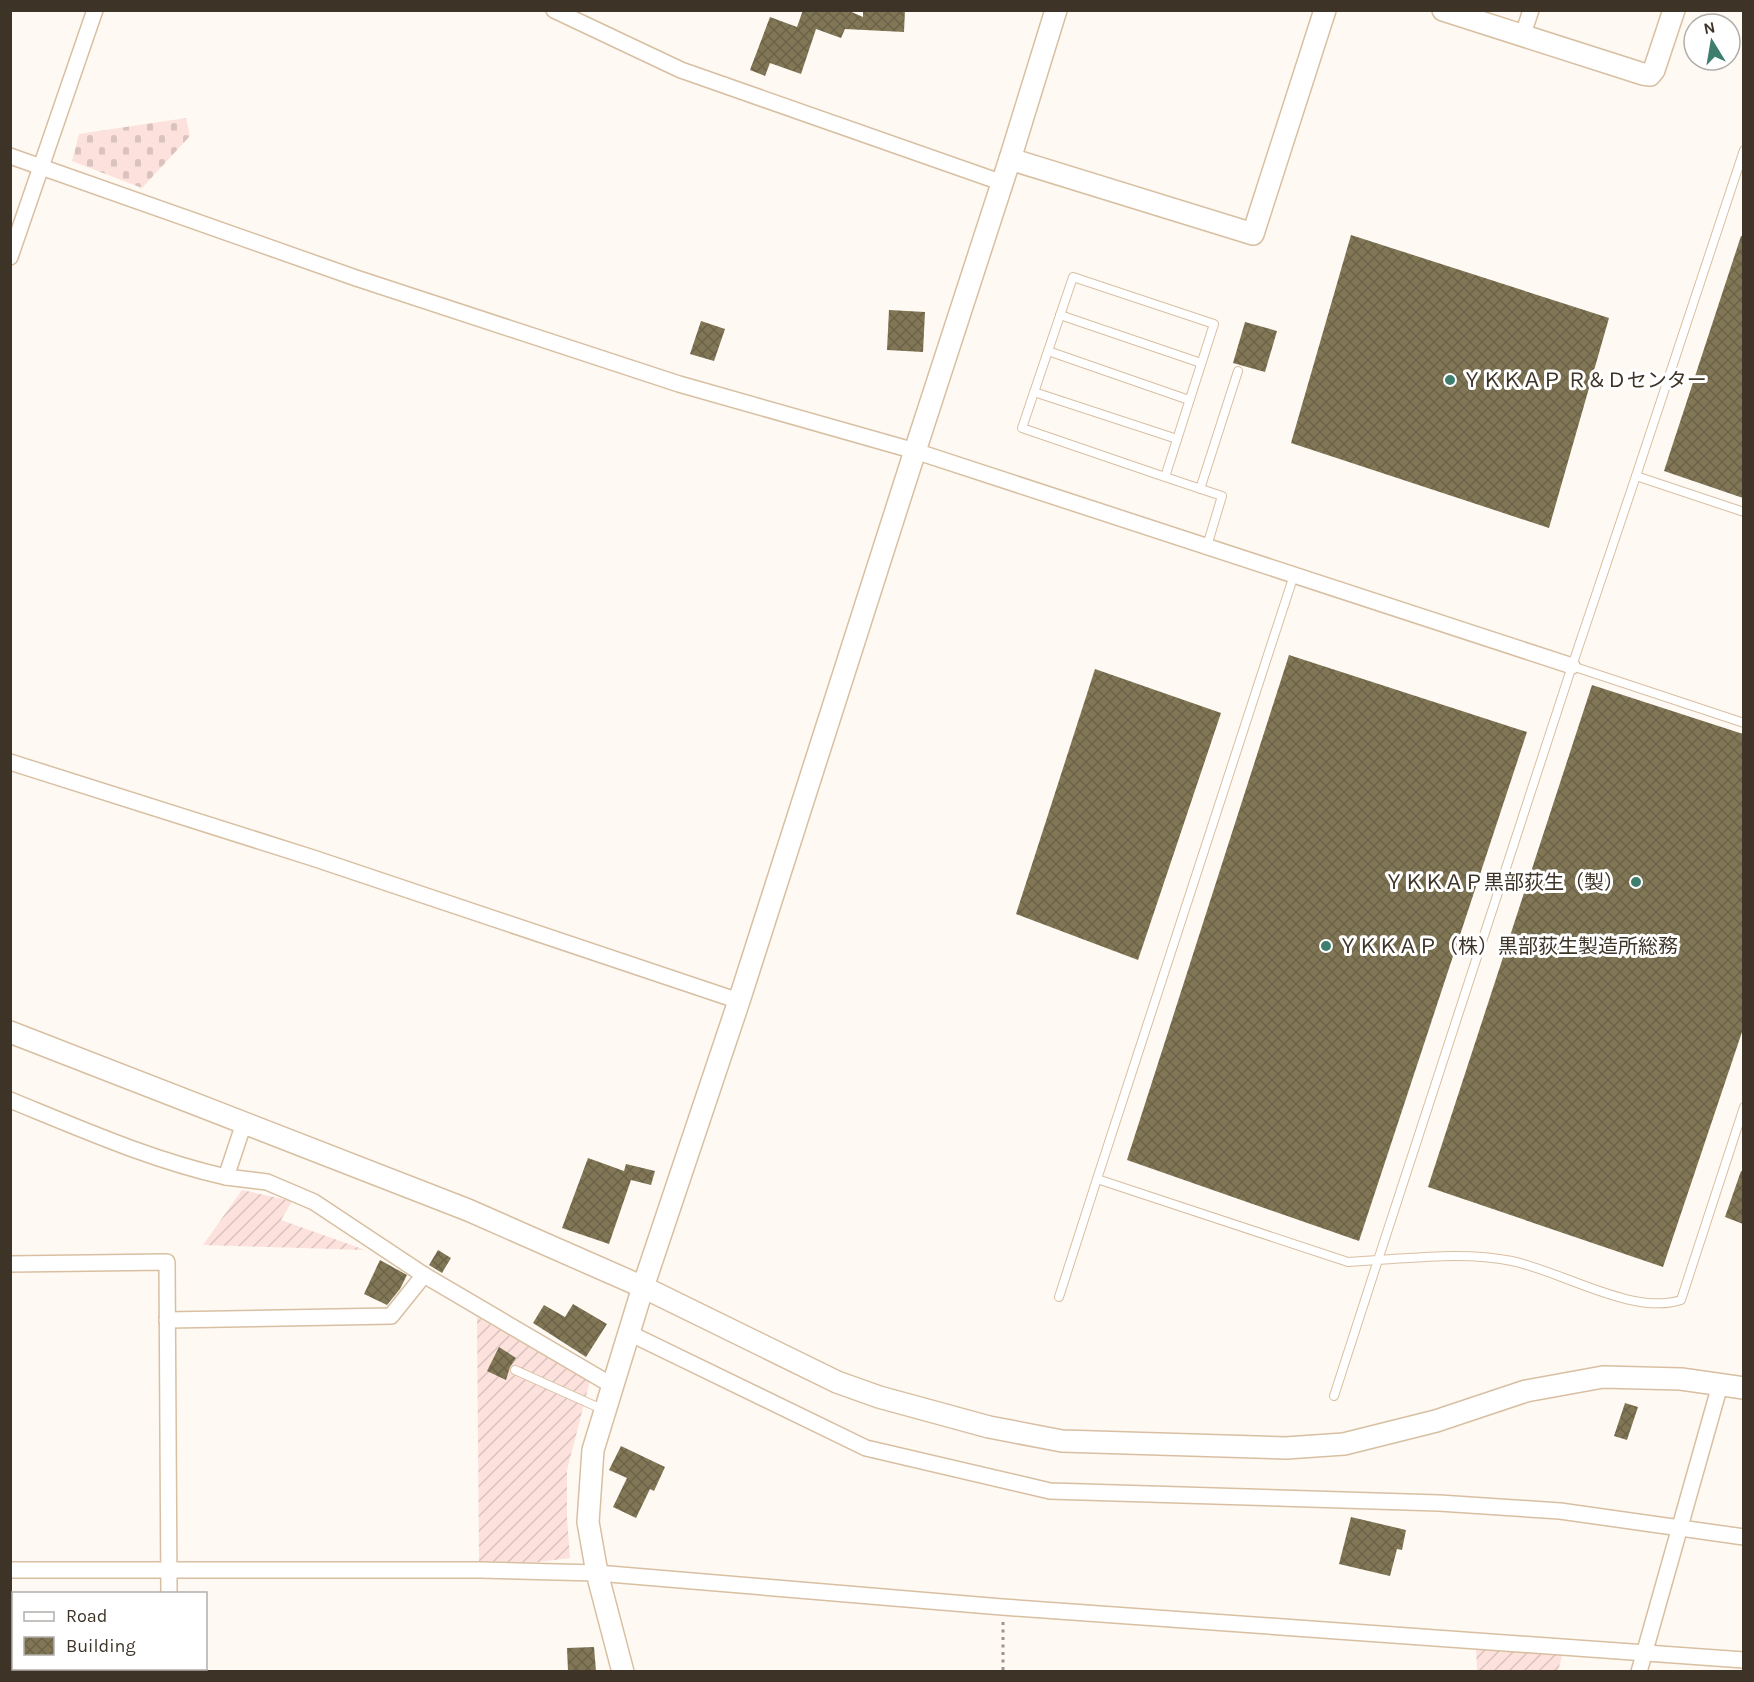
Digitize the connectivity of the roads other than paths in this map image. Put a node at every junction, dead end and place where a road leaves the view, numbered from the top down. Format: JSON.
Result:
{"nodes":[{"id":1,"x":95,"y":10,"type":"edge"},
{"id":2,"x":554,"y":10,"type":"edge"},
{"id":3,"x":1056,"y":10,"type":"edge"},
{"id":4,"x":1325,"y":10,"type":"edge"},
{"id":5,"x":1443,"y":10,"type":"edge"},
{"id":6,"x":1531,"y":10,"type":"edge"},
{"id":7,"x":1674,"y":10,"type":"edge"},
{"id":8,"x":1521,"y":37,"type":"junction"},
{"id":9,"x":1743,"y":150,"type":"edge"},
{"id":10,"x":10,"y":156,"type":"edge"},
{"id":11,"x":1010,"y":159,"type":"junction"},
{"id":12,"x":41,"y":166,"type":"junction"},
{"id":13,"x":1003,"y":183,"type":"junction"},
{"id":14,"x":10,"y":257,"type":"edge"},
{"id":15,"x":1060,"y":315,"type":"junction"},
{"id":16,"x":1048,"y":351,"type":"junction"},
{"id":17,"x":1201,"y":363,"type":"junction"},
{"id":18,"x":1238,"y":371,"type":"dead end"},
{"id":19,"x":1034,"y":392,"type":"junction"},
{"id":20,"x":1190,"y":400,"type":"junction"},
{"id":21,"x":1177,"y":439,"type":"junction"},
{"id":22,"x":915,"y":451,"type":"junction"},
{"id":23,"x":1636,"y":476,"type":"junction"},
{"id":24,"x":1165,"y":477,"type":"junction"},
{"id":25,"x":1200,"y":489,"type":"junction"},
{"id":26,"x":1743,"y":512,"type":"edge"},
{"id":27,"x":1207,"y":546,"type":"junction"},
{"id":28,"x":1294,"y":575,"type":"junction"},
{"id":29,"x":1572,"y":666,"type":"junction"},
{"id":30,"x":1743,"y":723,"type":"edge"},
{"id":31,"x":10,"y":762,"type":"edge"},
{"id":32,"x":739,"y":1001,"type":"junction"},
{"id":33,"x":10,"y":1032,"type":"edge"},
{"id":34,"x":10,"y":1101,"type":"edge"},
{"id":35,"x":1743,"y":1107,"type":"edge"},
{"id":36,"x":244,"y":1123,"type":"junction"},
{"id":37,"x":226,"y":1177,"type":"junction"},
{"id":38,"x":1097,"y":1179,"type":"junction"},
{"id":39,"x":1378,"y":1260,"type":"junction"},
{"id":40,"x":10,"y":1264,"type":"edge"},
{"id":41,"x":424,"y":1275,"type":"junction"},
{"id":42,"x":643,"y":1287,"type":"junction"},
{"id":43,"x":1059,"y":1297,"type":"dead end"},
{"id":44,"x":167,"y":1320,"type":"junction"},
{"id":45,"x":629,"y":1333,"type":"junction"},
{"id":46,"x":515,"y":1370,"type":"dead end"},
{"id":47,"x":1720,"y":1385,"type":"junction"},
{"id":48,"x":613,"y":1386,"type":"junction"},
{"id":49,"x":1743,"y":1388,"type":"edge"},
{"id":50,"x":1334,"y":1396,"type":"dead end"},
{"id":51,"x":605,"y":1411,"type":"junction"},
{"id":52,"x":1679,"y":1528,"type":"junction"},
{"id":53,"x":1743,"y":1537,"type":"edge"},
{"id":54,"x":169,"y":1569,"type":"junction"},
{"id":55,"x":10,"y":1570,"type":"edge"},
{"id":56,"x":597,"y":1573,"type":"junction"},
{"id":57,"x":169,"y":1592,"type":"edge"},
{"id":58,"x":1644,"y":1653,"type":"junction"},
{"id":59,"x":1743,"y":1660,"type":"edge"},
{"id":60,"x":623,"y":1671,"type":"edge"},
{"id":61,"x":1639,"y":1671,"type":"edge"}],
"edges":[{"from":1,"to":12,"type":"street"},
{"from":2,"to":13,"type":"street"},
{"from":3,"to":11,"type":"street"},
{"from":4,"to":11,"type":"street"},
{"from":5,"to":8,"type":"street"},
{"from":6,"to":8,"type":"street"},
{"from":7,"to":8,"type":"street"},
{"from":9,"to":23,"type":"lane"},
{"from":10,"to":12,"type":"street"},
{"from":11,"to":13,"type":"street"},
{"from":12,"to":14,"type":"street"},
{"from":12,"to":22,"type":"street"},
{"from":13,"to":22,"type":"street"},
{"from":15,"to":16,"type":"lane"},
{"from":15,"to":17,"type":"lane"},
{"from":15,"to":17,"type":"lane"},
{"from":16,"to":19,"type":"lane"},
{"from":16,"to":20,"type":"lane"},
{"from":17,"to":20,"type":"lane"},
{"from":18,"to":25,"type":"lane"},
{"from":19,"to":21,"type":"lane"},
{"from":19,"to":24,"type":"lane"},
{"from":20,"to":21,"type":"lane"},
{"from":21,"to":24,"type":"lane"},
{"from":22,"to":27,"type":"street"},
{"from":22,"to":32,"type":"street"},
{"from":23,"to":26,"type":"lane"},
{"from":23,"to":29,"type":"lane"},
{"from":24,"to":25,"type":"lane"},
{"from":25,"to":27,"type":"lane"},
{"from":27,"to":28,"type":"street"},
{"from":28,"to":29,"type":"street"},
{"from":28,"to":38,"type":"lane"},
{"from":29,"to":30,"type":"lane"},
{"from":29,"to":39,"type":"lane"},
{"from":31,"to":32,"type":"street"},
{"from":32,"to":42,"type":"street"},
{"from":33,"to":36,"type":"street"},
{"from":34,"to":37,"type":"street"},
{"from":35,"to":39,"type":"lane"},
{"from":36,"to":37,"type":"street"},
{"from":36,"to":42,"type":"street"},
{"from":37,"to":41,"type":"street"},
{"from":38,"to":39,"type":"lane"},
{"from":38,"to":43,"type":"lane"},
{"from":39,"to":50,"type":"lane"},
{"from":40,"to":44,"type":"street"},
{"from":41,"to":44,"type":"street"},
{"from":41,"to":48,"type":"street"},
{"from":42,"to":45,"type":"street"},
{"from":42,"to":47,"type":"street"},
{"from":44,"to":54,"type":"street"},
{"from":45,"to":48,"type":"street"},
{"from":45,"to":52,"type":"street"},
{"from":46,"to":51,"type":"lane"},
{"from":47,"to":49,"type":"street"},
{"from":47,"to":52,"type":"street"},
{"from":48,"to":51,"type":"street"},
{"from":51,"to":56,"type":"street"},
{"from":52,"to":53,"type":"street"},
{"from":52,"to":58,"type":"street"},
{"from":54,"to":55,"type":"street"},
{"from":54,"to":56,"type":"street"},
{"from":54,"to":57,"type":"street"},
{"from":56,"to":58,"type":"street"},
{"from":56,"to":60,"type":"street"},
{"from":58,"to":59,"type":"street"},
{"from":58,"to":61,"type":"street"}]}
